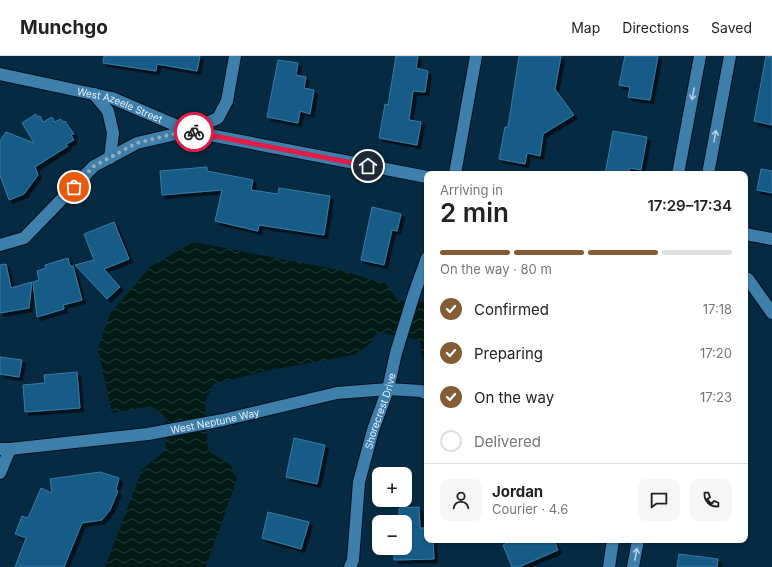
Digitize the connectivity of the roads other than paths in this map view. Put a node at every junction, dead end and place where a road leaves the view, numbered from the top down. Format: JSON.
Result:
{"nodes":[{"id":1,"x":235,"y":56,"type":"edge"},
{"id":2,"x":476,"y":56,"type":"edge"},
{"id":3,"x":700,"y":56,"type":"edge"},
{"id":4,"x":730,"y":56,"type":"edge"},
{"id":5,"x":0,"y":74,"type":"edge"},
{"id":6,"x":94,"y":94,"type":"junction"},
{"id":7,"x":189,"y":130,"type":"junction"},
{"id":8,"x":110,"y":158,"type":"junction"},
{"id":9,"x":456,"y":171,"type":"edge"},
{"id":10,"x":679,"y":171,"type":"edge"},
{"id":11,"x":709,"y":171,"type":"edge"},
{"id":12,"x":424,"y":176,"type":"edge"},
{"id":13,"x":748,"y":235,"type":"edge"},
{"id":14,"x":772,"y":239,"type":"edge"},
{"id":15,"x":0,"y":245,"type":"edge"},
{"id":16,"x":424,"y":266,"type":"edge"},
{"id":17,"x":748,"y":279,"type":"dead end"},
{"id":18,"x":772,"y":313,"type":"edge"},
{"id":19,"x":388,"y":389,"type":"junction"},
{"id":20,"x":424,"y":392,"type":"edge"},
{"id":21,"x":5,"y":449,"type":"edge"},
{"id":22,"x":0,"y":473,"type":"edge"},
{"id":23,"x":613,"y":543,"type":"edge"},
{"id":24,"x":637,"y":543,"type":"edge"},
{"id":25,"x":353,"y":564,"type":"edge"},
{"id":26,"x":609,"y":567,"type":"edge"},
{"id":27,"x":633,"y":567,"type":"edge"}],
"edges":[{"from":1,"to":7,"type":"street"},
{"from":2,"to":9,"type":"street"},
{"from":3,"to":10,"type":"street","one_way":true},
{"from":11,"to":4,"type":"street","one_way":true},
{"from":5,"to":6,"type":"street","name":"West Azeele Street"},
{"from":6,"to":7,"type":"street","name":"West Azeele Street"},
{"from":6,"to":8,"type":"street"},
{"from":7,"to":8,"type":"street"},
{"from":7,"to":12,"type":"street","name":"West Azeele Street"},
{"from":8,"to":15,"type":"street"},
{"from":13,"to":14,"type":"street"},
{"from":16,"to":19,"type":"street","name":"Shorecrest Drive"},
{"from":17,"to":18,"type":"street"},
{"from":19,"to":20,"type":"street","name":"West Neptune Way"},
{"from":19,"to":21,"type":"street","name":"West Neptune Way"},
{"from":19,"to":25,"type":"street","name":"Shorecrest Drive"},
{"from":21,"to":22,"type":"street"},
{"from":23,"to":26,"type":"street"},
{"from":27,"to":24,"type":"street","one_way":true}]}
